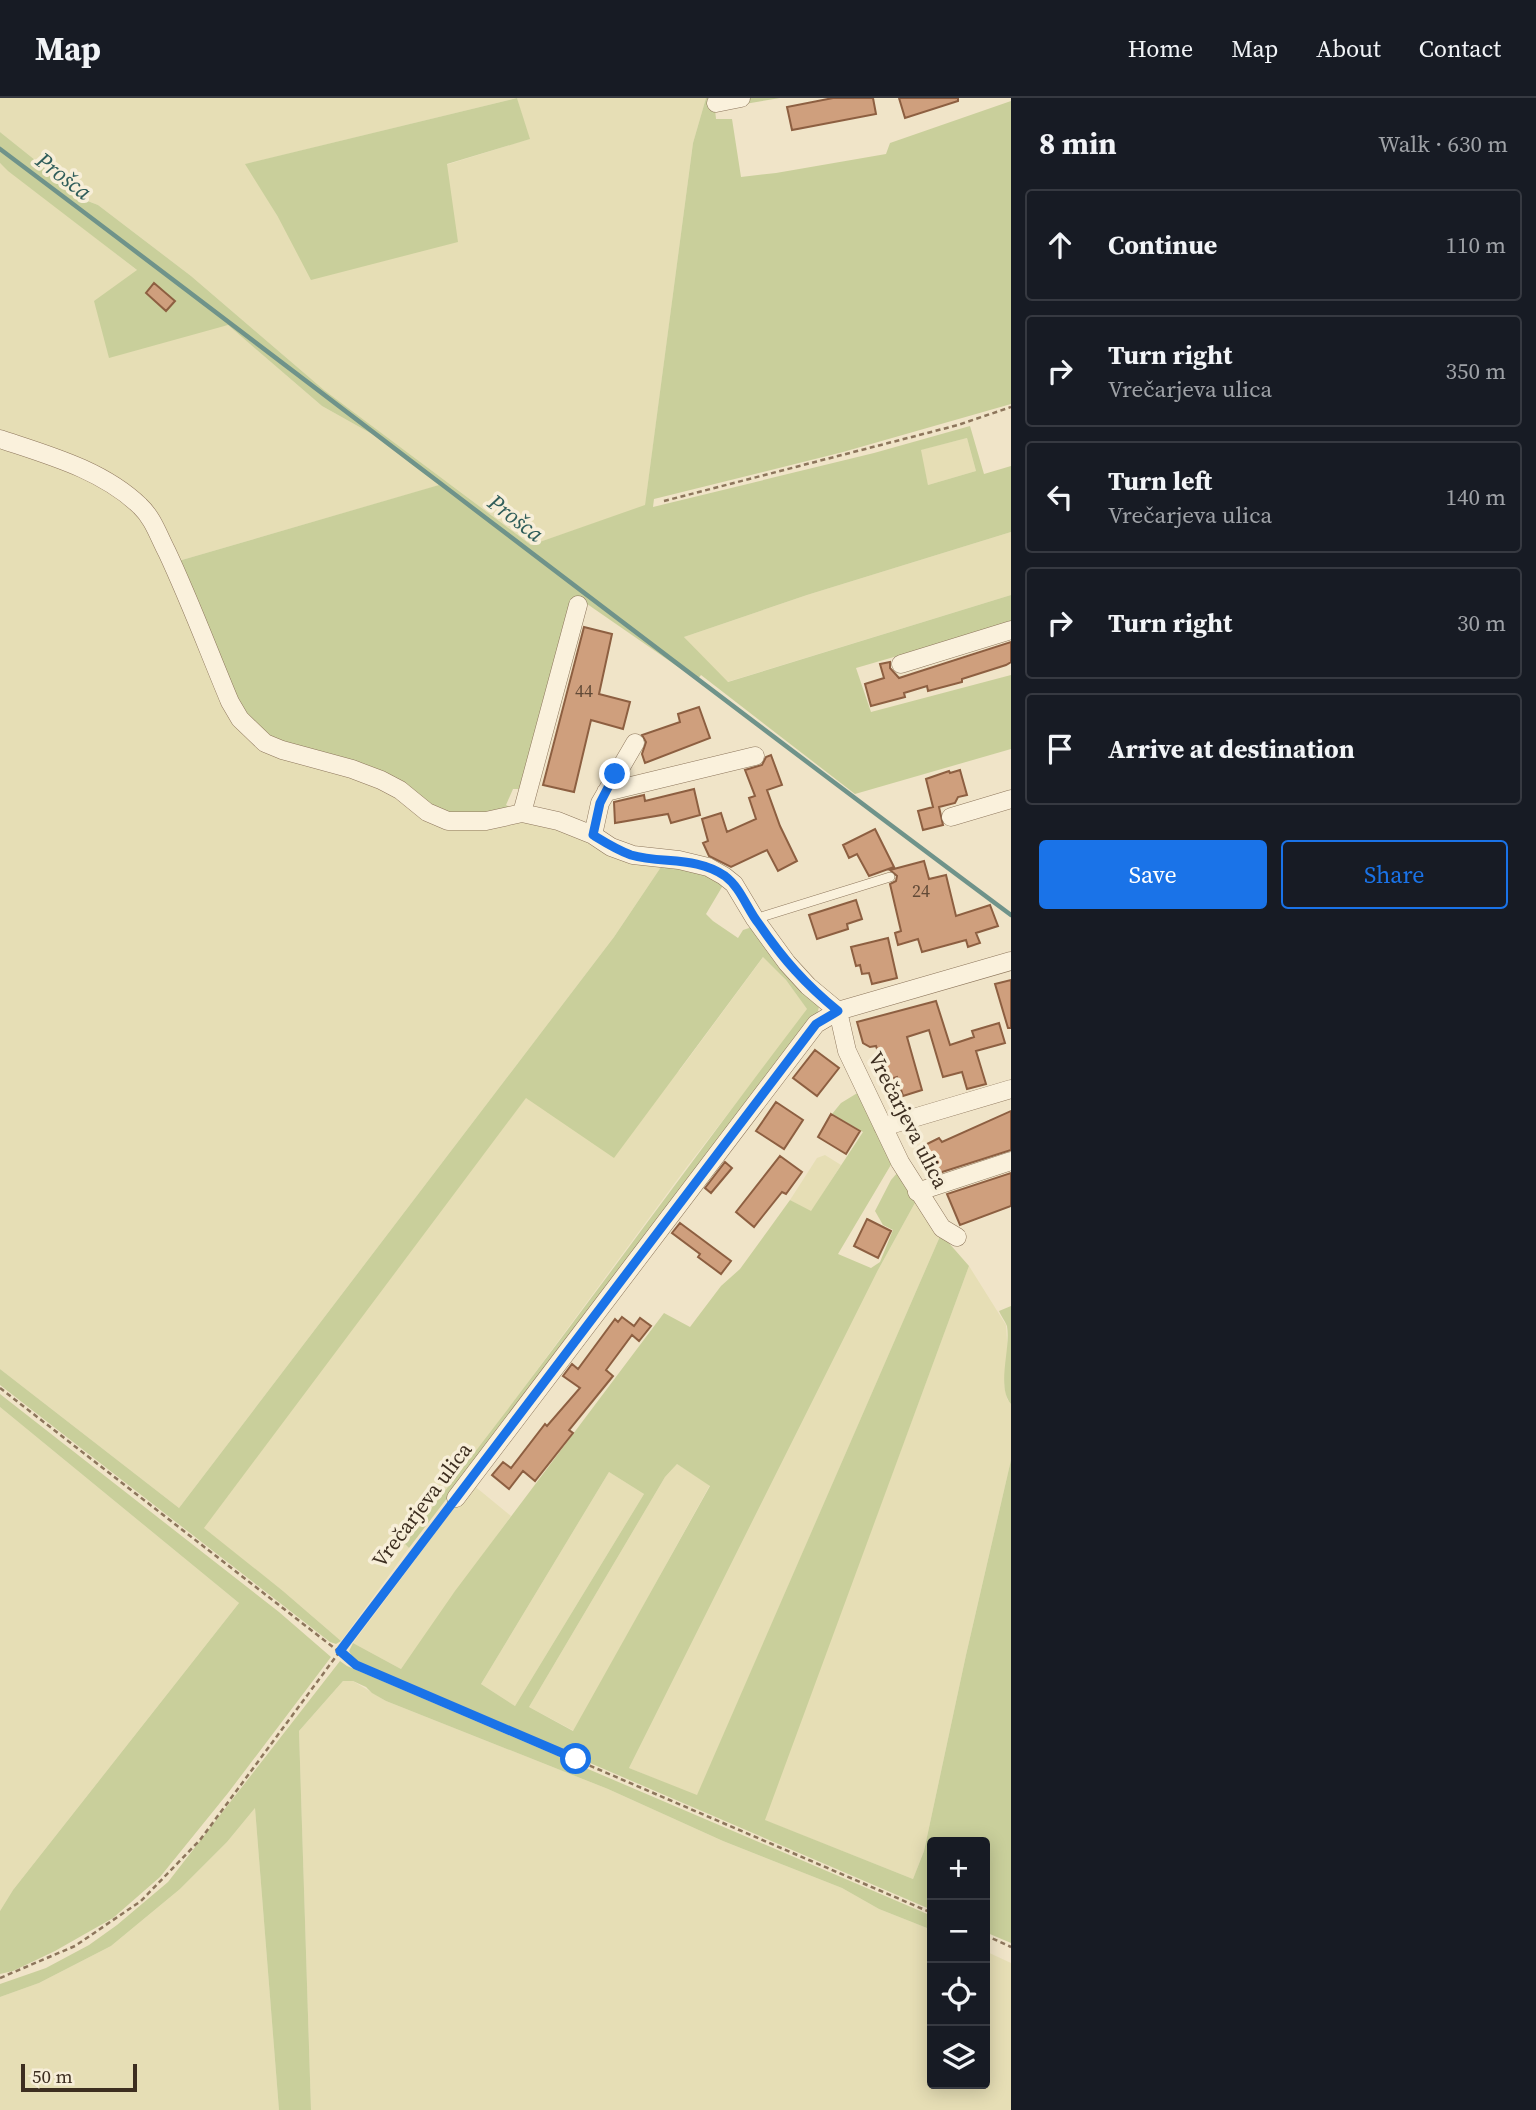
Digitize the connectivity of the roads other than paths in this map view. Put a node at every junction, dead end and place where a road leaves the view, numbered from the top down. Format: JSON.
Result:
{"nodes":[{"id":1,"x":741,"y":98,"type":"edge"},
{"id":2,"x":716,"y":103,"type":"dead end"},
{"id":3,"x":0,"y":439,"type":"edge"},
{"id":4,"x":578,"y":605,"type":"dead end"},
{"id":5,"x":1011,"y":630,"type":"edge"},
{"id":6,"x":901,"y":664,"type":"dead end"},
{"id":7,"x":635,"y":743,"type":"dead end"},
{"id":8,"x":755,"y":756,"type":"dead end"},
{"id":9,"x":606,"y":792,"type":"junction"},
{"id":10,"x":1011,"y":799,"type":"edge"},
{"id":11,"x":522,"y":813,"type":"junction"},
{"id":12,"x":951,"y":817,"type":"dead end"},
{"id":13,"x":593,"y":835,"type":"junction"},
{"id":14,"x":890,"y":877,"type":"dead end"},
{"id":15,"x":755,"y":919,"type":"junction"},
{"id":16,"x":1011,"y":961,"type":"edge"},
{"id":17,"x":838,"y":1011,"type":"junction"},
{"id":18,"x":1011,"y":1089,"type":"edge"},
{"id":19,"x":883,"y":1127,"type":"junction"},
{"id":20,"x":1011,"y":1161,"type":"edge"},
{"id":21,"x":918,"y":1192,"type":"junction"},
{"id":22,"x":957,"y":1237,"type":"dead end"},
{"id":23,"x":456,"y":1498,"type":"road end"}],
"edges":[{"from":1,"to":2,"type":"street"},
{"from":3,"to":11,"type":"street"},
{"from":4,"to":11,"type":"street"},
{"from":5,"to":6,"type":"street"},
{"from":7,"to":9,"type":"street"},
{"from":8,"to":9,"type":"street"},
{"from":9,"to":13,"type":"street"},
{"from":10,"to":12,"type":"street"},
{"from":11,"to":13,"type":"street"},
{"from":13,"to":15,"type":"street"},
{"from":14,"to":15,"type":"lane"},
{"from":15,"to":17,"type":"street"},
{"from":16,"to":17,"type":"street","name":"Vrečarjeva ulica"},
{"from":17,"to":19,"type":"street","name":"Vrečarjeva ulica"},
{"from":17,"to":23,"type":"street","name":"Vrečarjeva ulica"},
{"from":18,"to":19,"type":"street"},
{"from":19,"to":21,"type":"street","name":"Vrečarjeva ulica"},
{"from":20,"to":21,"type":"street"},
{"from":21,"to":22,"type":"street","name":"Vrečarjeva ulica"}]}
